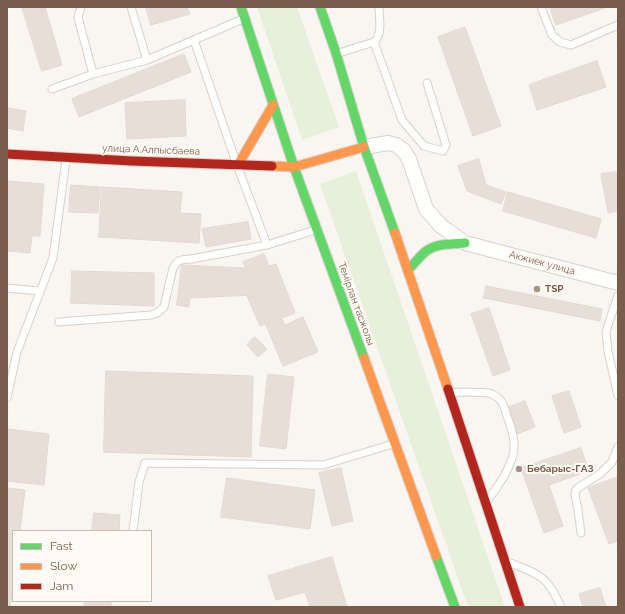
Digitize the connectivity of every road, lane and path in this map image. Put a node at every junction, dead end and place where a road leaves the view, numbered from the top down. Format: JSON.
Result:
{"nodes":[{"id":1,"x":81,"y":7,"type":"edge"},
{"id":2,"x":131,"y":7,"type":"edge"},
{"id":3,"x":241,"y":7,"type":"edge"},
{"id":4,"x":320,"y":7,"type":"edge"},
{"id":5,"x":380,"y":7,"type":"edge"},
{"id":6,"x":542,"y":7,"type":"edge"},
{"id":7,"x":244,"y":18,"type":"junction"},
{"id":8,"x":618,"y":25,"type":"edge"},
{"id":9,"x":194,"y":40,"type":"junction"},
{"id":10,"x":374,"y":42,"type":"junction"},
{"id":11,"x":336,"y":53,"type":"junction"},
{"id":12,"x":147,"y":60,"type":"junction"},
{"id":13,"x":92,"y":74,"type":"junction"},
{"id":14,"x":427,"y":83,"type":"dead end"},
{"id":15,"x":52,"y":89,"type":"dead end"},
{"id":16,"x":273,"y":105,"type":"junction"},
{"id":17,"x":364,"y":147,"type":"junction"},
{"id":18,"x":7,"y":154,"type":"edge"},
{"id":19,"x":67,"y":157,"type":"junction"},
{"id":20,"x":237,"y":165,"type":"junction"},
{"id":21,"x":294,"y":166,"type":"junction"},
{"id":22,"x":317,"y":230,"type":"junction"},
{"id":23,"x":465,"y":243,"type":"junction"},
{"id":24,"x":267,"y":244,"type":"junction"},
{"id":25,"x":408,"y":270,"type":"junction"},
{"id":26,"x":618,"y":283,"type":"edge"},
{"id":27,"x":7,"y":288,"type":"edge"},
{"id":28,"x":40,"y":291,"type":"junction"},
{"id":29,"x":618,"y":296,"type":"edge"},
{"id":30,"x":59,"y":322,"type":"dead end"},
{"id":31,"x":449,"y":392,"type":"junction"},
{"id":32,"x":618,"y":396,"type":"edge"},
{"id":33,"x":7,"y":398,"type":"edge"},
{"id":34,"x":395,"y":444,"type":"junction"},
{"id":35,"x":618,"y":447,"type":"edge"},
{"id":36,"x":486,"y":503,"type":"junction"},
{"id":37,"x":133,"y":530,"type":"edge"},
{"id":38,"x":581,"y":533,"type":"dead end"},
{"id":39,"x":505,"y":561,"type":"junction"},
{"id":40,"x":455,"y":607,"type":"edge"},
{"id":41,"x":520,"y":607,"type":"edge"},
{"id":42,"x":561,"y":607,"type":"edge"}],
"edges":[{"from":1,"to":13,"type":"lane"},
{"from":2,"to":12,"type":"lane"},
{"from":3,"to":7,"type":"main road","name":"Темірлан тасжолы"},
{"from":4,"to":11,"type":"main road"},
{"from":5,"to":10,"type":"lane"},
{"from":6,"to":8,"type":"lane"},
{"from":7,"to":9,"type":"lane"},
{"from":7,"to":16,"type":"main road","name":"Темірлан тасжолы"},
{"from":9,"to":12,"type":"lane"},
{"from":9,"to":20,"type":"lane"},
{"from":10,"to":11,"type":"lane"},
{"from":10,"to":14,"type":"lane"},
{"from":11,"to":17,"type":"main road"},
{"from":12,"to":13,"type":"lane"},
{"from":13,"to":15,"type":"lane"},
{"from":16,"to":20,"type":"main road"},
{"from":16,"to":21,"type":"main road","name":"Темірлан тасжолы"},
{"from":17,"to":21,"type":"main road","name":"улица А.Алпысбаева"},
{"from":17,"to":23,"type":"street"},
{"from":17,"to":25,"type":"main road"},
{"from":18,"to":19,"type":"main road","name":"улица А.Алпысбаева"},
{"from":19,"to":20,"type":"main road","name":"улица А.Алпысбаева"},
{"from":19,"to":28,"type":"lane"},
{"from":20,"to":21,"type":"main road","name":"улица А.Алпысбаева"},
{"from":20,"to":24,"type":"lane"},
{"from":21,"to":22,"type":"main road","name":"Темірлан тасжолы"},
{"from":22,"to":24,"type":"lane"},
{"from":22,"to":34,"type":"main road","name":"Темірлан тасжолы"},
{"from":23,"to":25,"type":"main road"},
{"from":23,"to":26,"type":"street","name":"Акжиек улица"},
{"from":24,"to":30,"type":"lane"},
{"from":25,"to":31,"type":"main road"},
{"from":27,"to":28,"type":"lane"},
{"from":28,"to":33,"type":"lane"},
{"from":29,"to":32,"type":"lane"},
{"from":31,"to":36,"type":"main road"},
{"from":31,"to":36,"type":"lane"},
{"from":34,"to":37,"type":"lane"},
{"from":34,"to":40,"type":"main road","name":"Темірлан тасжолы"},
{"from":35,"to":38,"type":"lane"},
{"from":36,"to":39,"type":"main road"},
{"from":39,"to":41,"type":"main road"},
{"from":39,"to":42,"type":"lane"}]}
